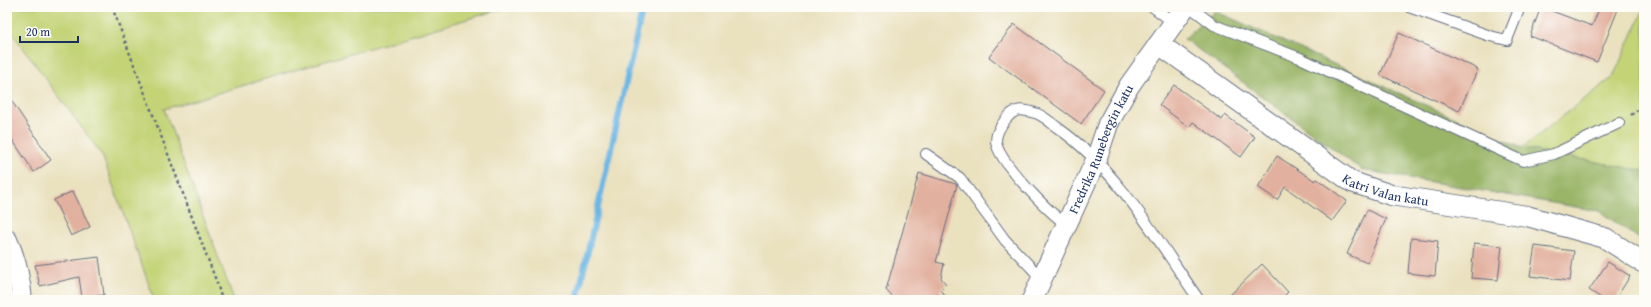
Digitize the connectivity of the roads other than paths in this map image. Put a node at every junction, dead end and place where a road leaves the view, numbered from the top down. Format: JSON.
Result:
{"nodes":[{"id":1,"x":1153,"y":7,"type":"edge"},
{"id":2,"x":1185,"y":7,"type":"edge"},
{"id":3,"x":1190,"y":7,"type":"edge"},
{"id":4,"x":1409,"y":7,"type":"edge"},
{"id":5,"x":1520,"y":7,"type":"edge"},
{"id":6,"x":1174,"y":23,"type":"junction"},
{"id":7,"x":1159,"y":44,"type":"junction"},
{"id":8,"x":1619,"y":123,"type":"dead end"},
{"id":9,"x":926,"y":154,"type":"dead end"},
{"id":10,"x":1096,"y":160,"type":"junction"},
{"id":11,"x":1067,"y":226,"type":"junction"},
{"id":12,"x":7,"y":240,"type":"edge"},
{"id":13,"x":1644,"y":263,"type":"edge"},
{"id":14,"x":1042,"y":279,"type":"junction"},
{"id":15,"x":22,"y":300,"type":"edge"},
{"id":16,"x":1032,"y":300,"type":"edge"},
{"id":17,"x":1199,"y":300,"type":"edge"}],
"edges":[{"from":1,"to":6,"type":"lane"},
{"from":2,"to":6,"type":"street","name":"Fredrika Runebergin katu"},
{"from":3,"to":8,"type":"lane"},
{"from":4,"to":5,"type":"lane"},
{"from":6,"to":7,"type":"street","name":"Fredrika Runebergin katu"},
{"from":7,"to":10,"type":"street","name":"Fredrika Runebergin katu"},
{"from":7,"to":13,"type":"street","name":"Katri Valan katu"},
{"from":9,"to":14,"type":"lane"},
{"from":10,"to":11,"type":"street","name":"Fredrika Runebergin katu"},
{"from":10,"to":11,"type":"lane"},
{"from":10,"to":17,"type":"lane"},
{"from":11,"to":14,"type":"street","name":"Fredrika Runebergin katu"},
{"from":12,"to":15,"type":"street"},
{"from":14,"to":16,"type":"street","name":"Fredrika Runebergin katu"}]}
